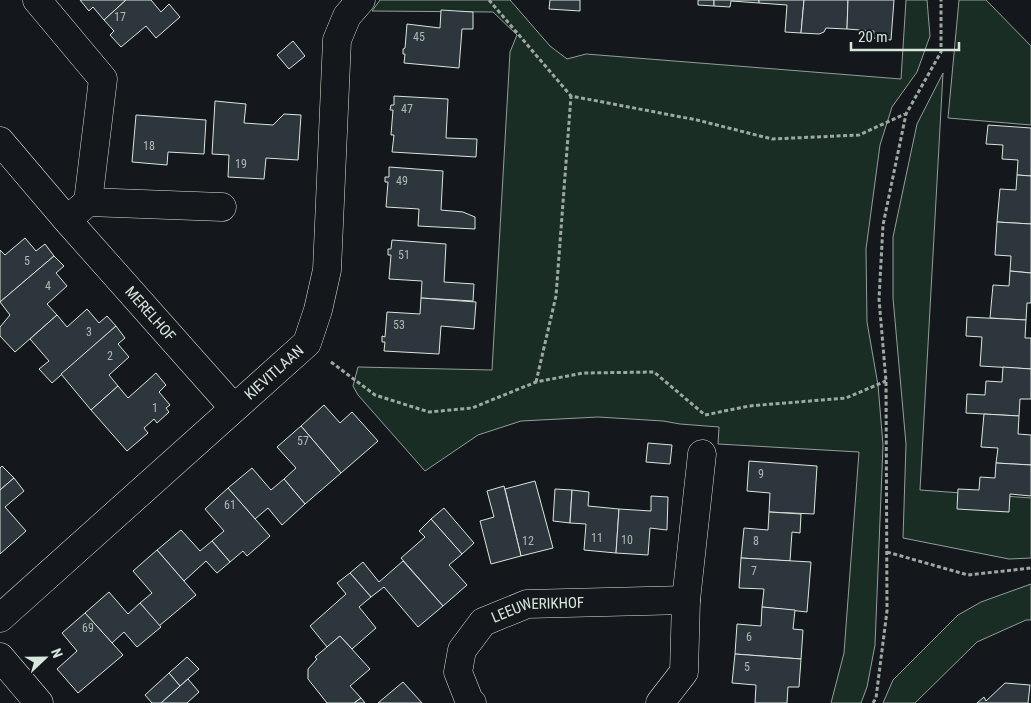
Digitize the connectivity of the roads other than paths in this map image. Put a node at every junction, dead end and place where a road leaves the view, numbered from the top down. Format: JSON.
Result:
{"nodes":[{"id":1,"x":37,"y":0,"type":"edge"},
{"id":2,"x":361,"y":0,"type":"edge"},
{"id":3,"x":0,"y":140,"type":"edge"},
{"id":4,"x":88,"y":202,"type":"junction"},
{"id":5,"x":222,"y":207,"type":"dead end"},
{"id":6,"x":67,"y":220,"type":"junction"},
{"id":7,"x":234,"y":407,"type":"junction"},
{"id":8,"x":702,"y":454,"type":"dead end"},
{"id":9,"x":686,"y":600,"type":"junction"},
{"id":10,"x":0,"y":618,"type":"edge"},
{"id":11,"x":0,"y":657,"type":"edge"},
{"id":12,"x":40,"y":703,"type":"edge"},
{"id":13,"x":472,"y":703,"type":"edge"},
{"id":14,"x":660,"y":703,"type":"edge"}],
"edges":[{"from":1,"to":4,"type":"street"},
{"from":2,"to":7,"type":"street","name":"KIEVITLAAN"},
{"from":3,"to":6,"type":"street","name":"MERELHOF"},
{"from":4,"to":5,"type":"street"},
{"from":4,"to":6,"type":"street"},
{"from":6,"to":7,"type":"street","name":"MERELHOF"},
{"from":7,"to":10,"type":"street","name":"KIEVITLAAN"},
{"from":8,"to":9,"type":"street"},
{"from":9,"to":13,"type":"street","name":"LEEUWERIKHOF"},
{"from":9,"to":14,"type":"street"},
{"from":11,"to":12,"type":"street"}]}
